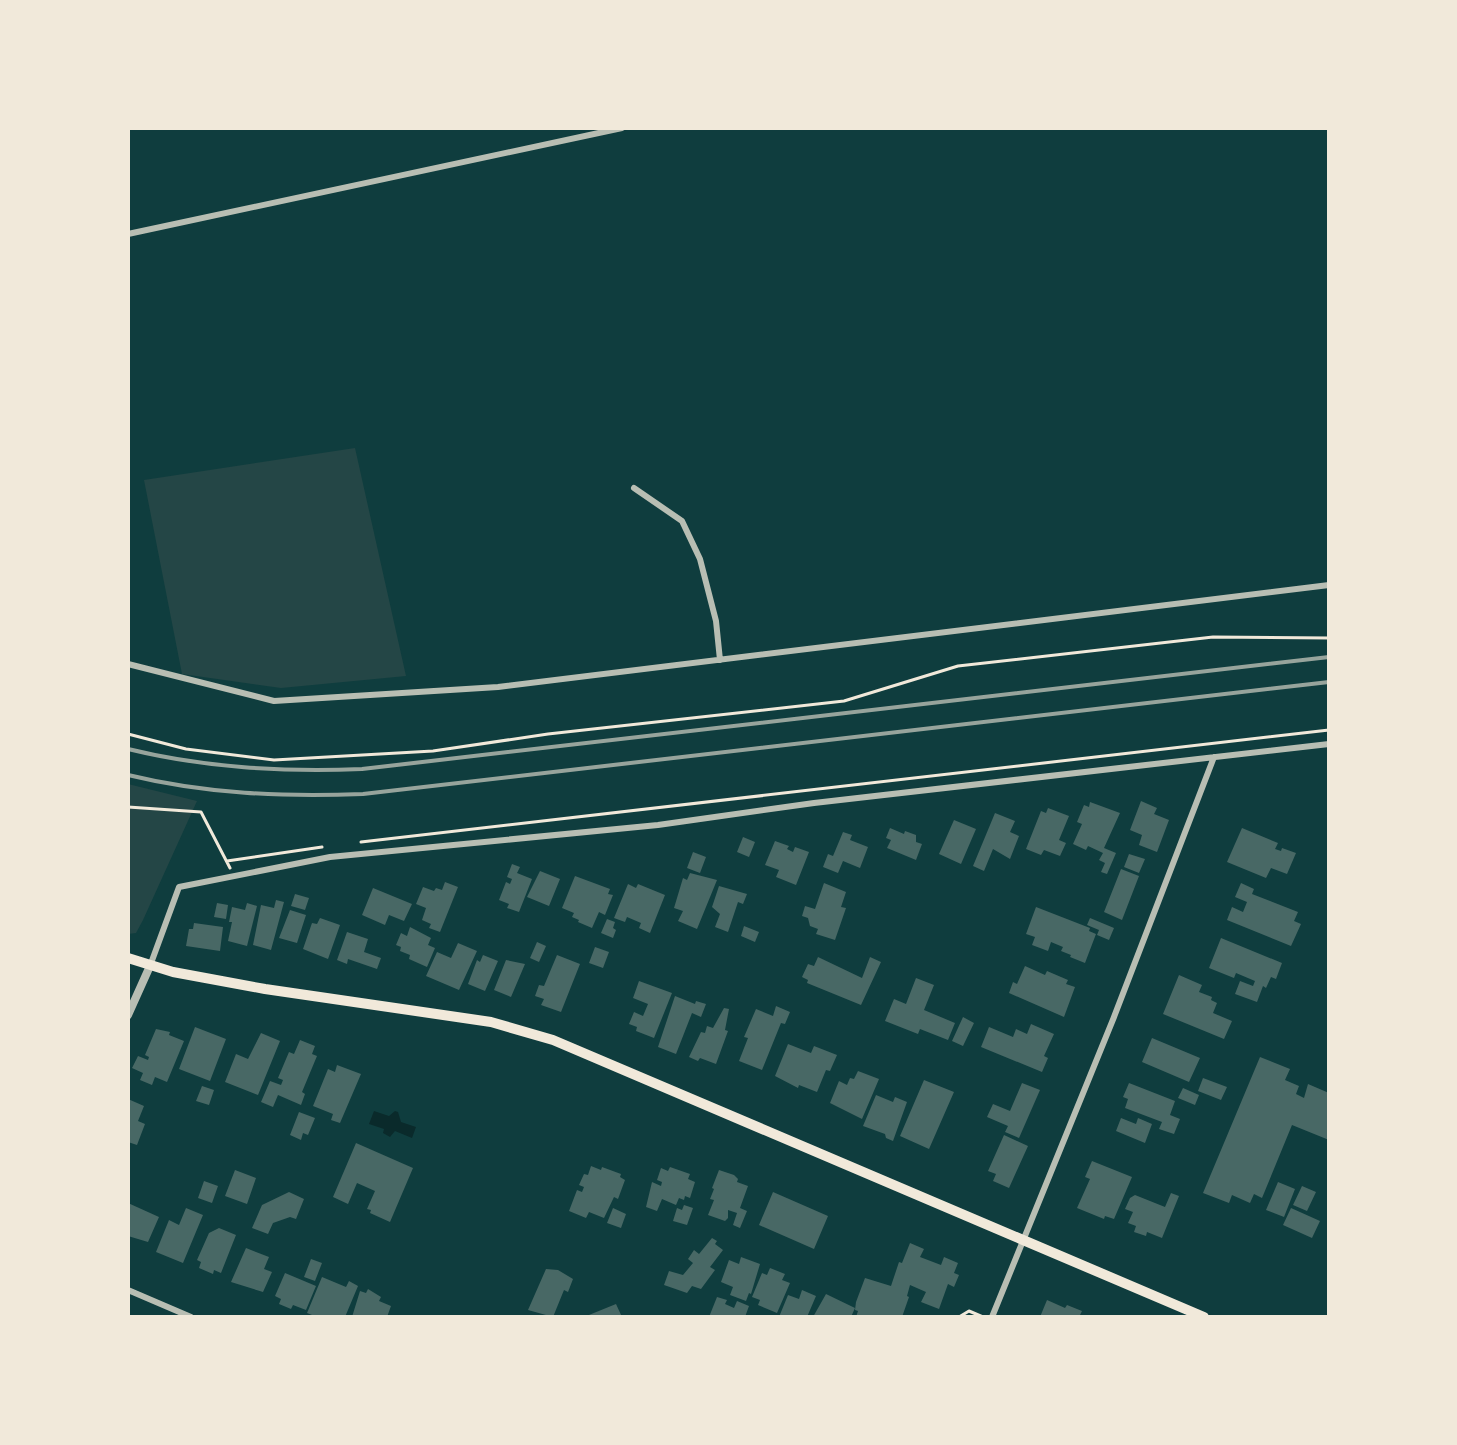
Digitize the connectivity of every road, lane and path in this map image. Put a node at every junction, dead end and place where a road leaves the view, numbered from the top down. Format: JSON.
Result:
{"nodes":[{"id":1,"x":622,"y":128,"type":"edge"},
{"id":2,"x":128,"y":234,"type":"edge"},
{"id":3,"x":634,"y":488,"type":"dead end"},
{"id":4,"x":1329,"y":585,"type":"edge"},
{"id":5,"x":1329,"y":638,"type":"edge"},
{"id":6,"x":720,"y":660,"type":"junction"},
{"id":7,"x":128,"y":664,"type":"edge"},
{"id":8,"x":1329,"y":730,"type":"edge"},
{"id":9,"x":128,"y":734,"type":"edge"},
{"id":10,"x":1329,"y":744,"type":"edge"},
{"id":11,"x":1214,"y":757,"type":"junction"},
{"id":12,"x":128,"y":807,"type":"edge"},
{"id":13,"x":348,"y":844,"type":"dead end"},
{"id":14,"x":332,"y":846,"type":"dead end"},
{"id":15,"x":227,"y":861,"type":"junction"},
{"id":16,"x":234,"y":876,"type":"junction"},
{"id":17,"x":128,"y":958,"type":"edge"},
{"id":18,"x":150,"y":966,"type":"junction"},
{"id":19,"x":128,"y":1015,"type":"edge"},
{"id":20,"x":1024,"y":1241,"type":"junction"},
{"id":21,"x":128,"y":1290,"type":"edge"},
{"id":22,"x":191,"y":1317,"type":"edge"},
{"id":23,"x":959,"y":1317,"type":"edge"},
{"id":24,"x":983,"y":1317,"type":"edge"},
{"id":25,"x":992,"y":1317,"type":"edge"},
{"id":26,"x":1204,"y":1317,"type":"edge"}],
"edges":[{"from":1,"to":2,"type":"street"},
{"from":3,"to":6,"type":"street"},
{"from":4,"to":6,"type":"street"},
{"from":5,"to":9,"type":"path"},
{"from":6,"to":7,"type":"street"},
{"from":8,"to":13,"type":"path"},
{"from":10,"to":11,"type":"street"},
{"from":11,"to":16,"type":"street"},
{"from":11,"to":20,"type":"street"},
{"from":12,"to":15,"type":"path"},
{"from":14,"to":15,"type":"path"},
{"from":15,"to":16,"type":"path"},
{"from":16,"to":18,"type":"street"},
{"from":17,"to":18,"type":"main road"},
{"from":18,"to":19,"type":"street"},
{"from":18,"to":20,"type":"main road"},
{"from":20,"to":25,"type":"street"},
{"from":20,"to":26,"type":"main road"},
{"from":21,"to":22,"type":"street"},
{"from":23,"to":24,"type":"path"}]}
